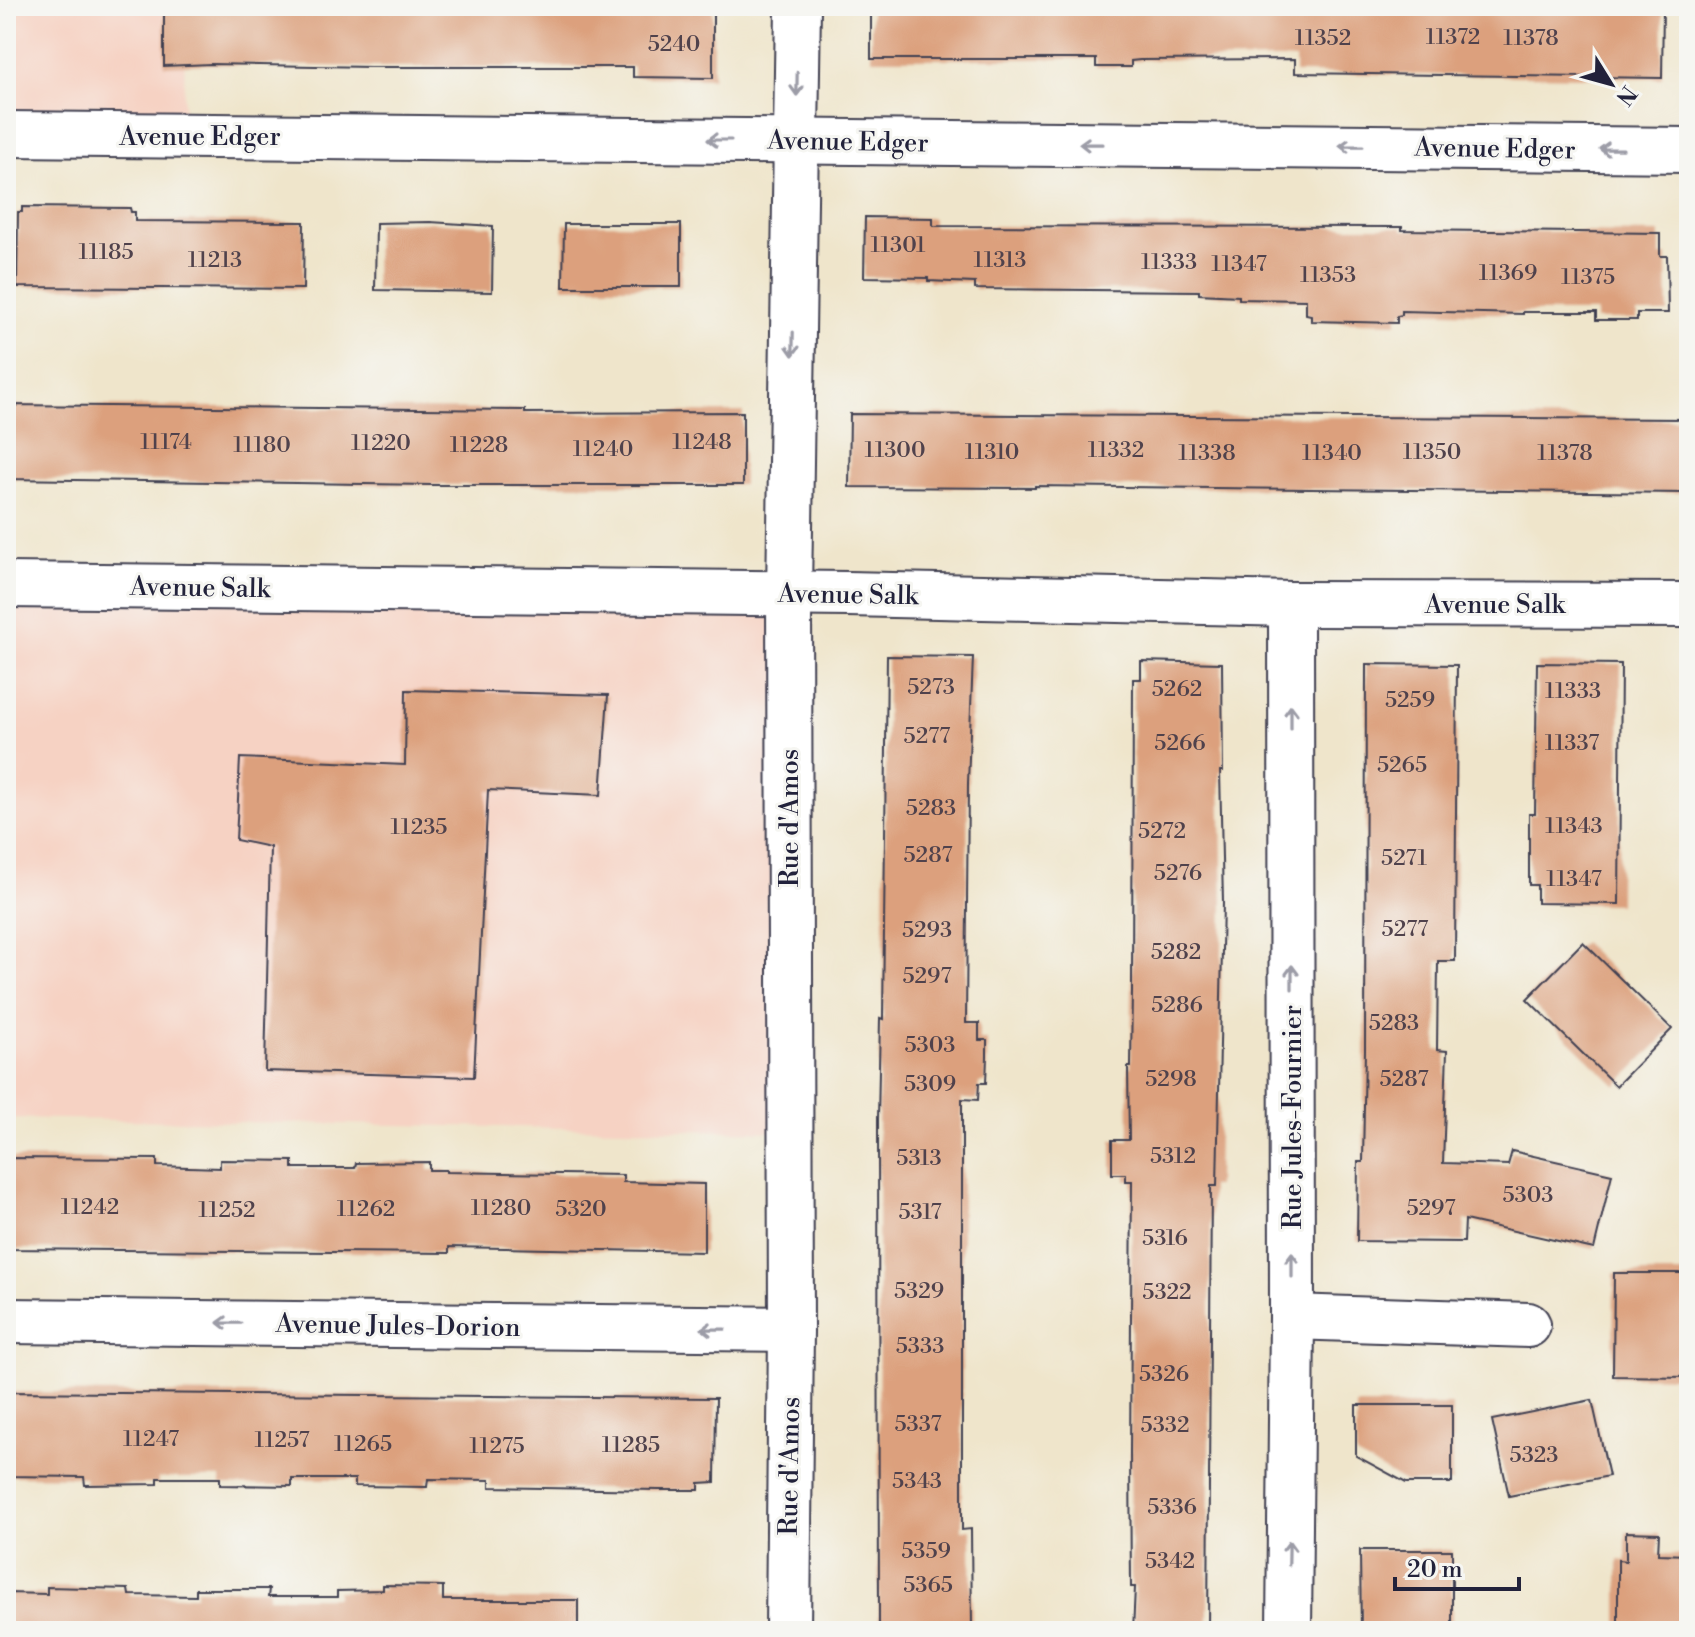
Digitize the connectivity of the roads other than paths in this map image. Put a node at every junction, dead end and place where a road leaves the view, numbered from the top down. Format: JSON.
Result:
{"nodes":[{"id":1,"x":798,"y":6,"type":"edge"},
{"id":2,"x":6,"y":134,"type":"edge"},
{"id":3,"x":797,"y":141,"type":"junction"},
{"id":4,"x":1689,"y":150,"type":"edge"},
{"id":5,"x":6,"y":585,"type":"edge"},
{"id":6,"x":789,"y":593,"type":"junction"},
{"id":7,"x":1291,"y":604,"type":"junction"},
{"id":8,"x":1689,"y":605,"type":"edge"},
{"id":9,"x":1292,"y":1317,"type":"junction"},
{"id":10,"x":6,"y":1321,"type":"edge"},
{"id":11,"x":1528,"y":1325,"type":"dead end"},
{"id":12,"x":791,"y":1329,"type":"junction"},
{"id":13,"x":788,"y":1631,"type":"edge"},
{"id":14,"x":1289,"y":1631,"type":"edge"}],
"edges":[{"from":1,"to":3,"type":"street","name":"Rue d'Amos","one_way":true},
{"from":3,"to":2,"type":"street","name":"Avenue Edger","one_way":true},
{"from":4,"to":3,"type":"street","name":"Avenue Edger","one_way":true},
{"from":3,"to":6,"type":"street","name":"Rue d'Amos","one_way":true},
{"from":5,"to":6,"type":"street","name":"Avenue Salk"},
{"from":6,"to":7,"type":"street","name":"Avenue Salk"},
{"from":6,"to":12,"type":"street","name":"Rue d'Amos"},
{"from":7,"to":8,"type":"street","name":"Avenue Salk"},
{"from":9,"to":7,"type":"street","name":"Rue Jules-Fournier","one_way":true},
{"from":9,"to":11,"type":"street"},
{"from":14,"to":9,"type":"street","name":"Rue Jules-Fournier","one_way":true},
{"from":12,"to":10,"type":"street","name":"Avenue Jules-Dorion","one_way":true},
{"from":12,"to":13,"type":"street","name":"Rue d'Amos"}]}
